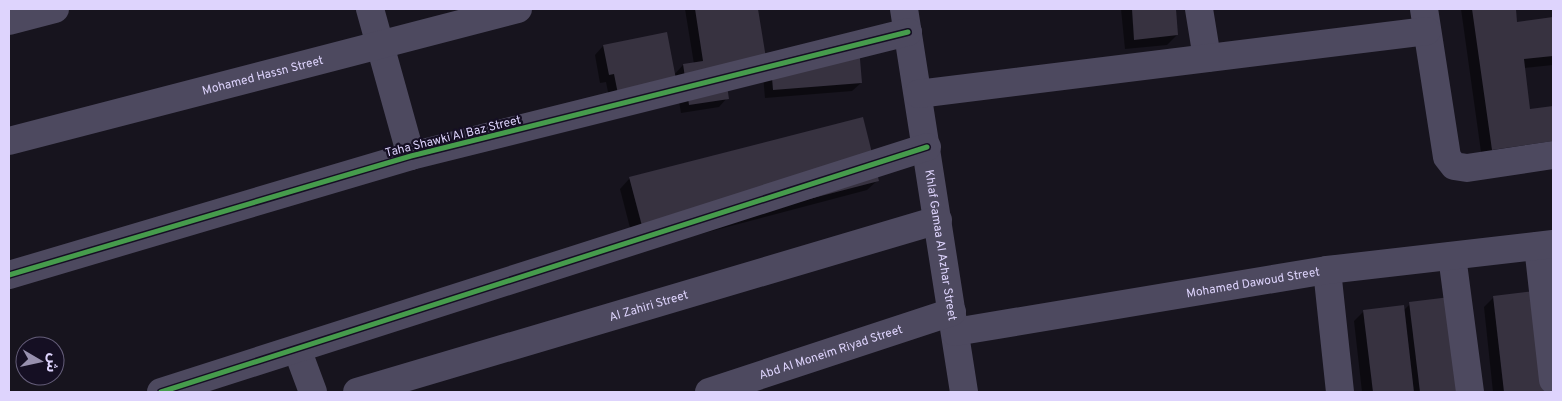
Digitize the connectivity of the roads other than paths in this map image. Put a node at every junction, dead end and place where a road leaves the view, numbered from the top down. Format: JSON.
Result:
{"nodes":[{"id":1,"x":55,"y":9,"type":"edge"},
{"id":2,"x":370,"y":9,"type":"edge"},
{"id":3,"x":518,"y":9,"type":"edge"},
{"id":4,"x":1199,"y":9,"type":"edge"},
{"id":5,"x":1425,"y":20,"type":"edge"},
{"id":6,"x":9,"y":21,"type":"edge"},
{"id":7,"x":906,"y":21,"type":"edge"},
{"id":8,"x":380,"y":45,"type":"junction"},
{"id":9,"x":1207,"y":58,"type":"junction"},
{"id":10,"x":918,"y":94,"type":"junction"},
{"id":11,"x":9,"y":141,"type":"edge"},
{"id":12,"x":927,"y":147,"type":"junction"},
{"id":13,"x":1553,"y":155,"type":"edge"},
{"id":14,"x":411,"y":156,"type":"junction"},
{"id":15,"x":938,"y":220,"type":"junction"},
{"id":16,"x":1546,"y":245,"type":"edge"},
{"id":17,"x":1452,"y":256,"type":"junction"},
{"id":18,"x":1327,"y":270,"type":"junction"},
{"id":19,"x":9,"y":276,"type":"edge"},
{"id":20,"x":953,"y":322,"type":"junction"},
{"id":21,"x":297,"y":348,"type":"junction"},
{"id":22,"x":1553,"y":380,"type":"edge"},
{"id":23,"x":960,"y":391,"type":"edge"},
{"id":24,"x":161,"y":392,"type":"edge"},
{"id":25,"x":313,"y":392,"type":"edge"},
{"id":26,"x":357,"y":392,"type":"edge"},
{"id":27,"x":709,"y":392,"type":"edge"},
{"id":28,"x":1340,"y":392,"type":"edge"},
{"id":29,"x":1470,"y":392,"type":"edge"}],
"edges":[{"from":1,"to":6,"type":"street"},
{"from":2,"to":8,"type":"street"},
{"from":3,"to":8,"type":"street","name":"Mohamed Hassn Street"},
{"from":4,"to":9,"type":"street"},
{"from":5,"to":9,"type":"street"},
{"from":5,"to":13,"type":"street"},
{"from":7,"to":10,"type":"street","name":"Khlaf Gamaa Al Azhar Street"},
{"from":7,"to":14,"type":"street","name":"Taha Shawki Al Baz Street"},
{"from":8,"to":11,"type":"street","name":"Mohamed Hassn Street"},
{"from":8,"to":14,"type":"street"},
{"from":9,"to":10,"type":"street"},
{"from":10,"to":12,"type":"street","name":"Khlaf Gamaa Al Azhar Street"},
{"from":12,"to":15,"type":"street","name":"Khlaf Gamaa Al Azhar Street"},
{"from":12,"to":21,"type":"street"},
{"from":14,"to":19,"type":"street","name":"Taha Shawki Al Baz Street"},
{"from":15,"to":20,"type":"street","name":"Khlaf Gamaa Al Azhar Street"},
{"from":15,"to":26,"type":"street","name":"Al Zahiri Street"},
{"from":16,"to":17,"type":"street","name":"Mohamed Dawoud Street"},
{"from":16,"to":22,"type":"street"},
{"from":17,"to":18,"type":"street","name":"Mohamed Dawoud Street"},
{"from":17,"to":29,"type":"street"},
{"from":18,"to":20,"type":"street","name":"Mohamed Dawoud Street"},
{"from":18,"to":28,"type":"street"},
{"from":20,"to":23,"type":"street","name":"Khlaf Gamaa Al Azhar Street"},
{"from":20,"to":27,"type":"street","name":"Abd Al Moneim Riyad Street"},
{"from":21,"to":24,"type":"street"},
{"from":21,"to":25,"type":"street"}]}
